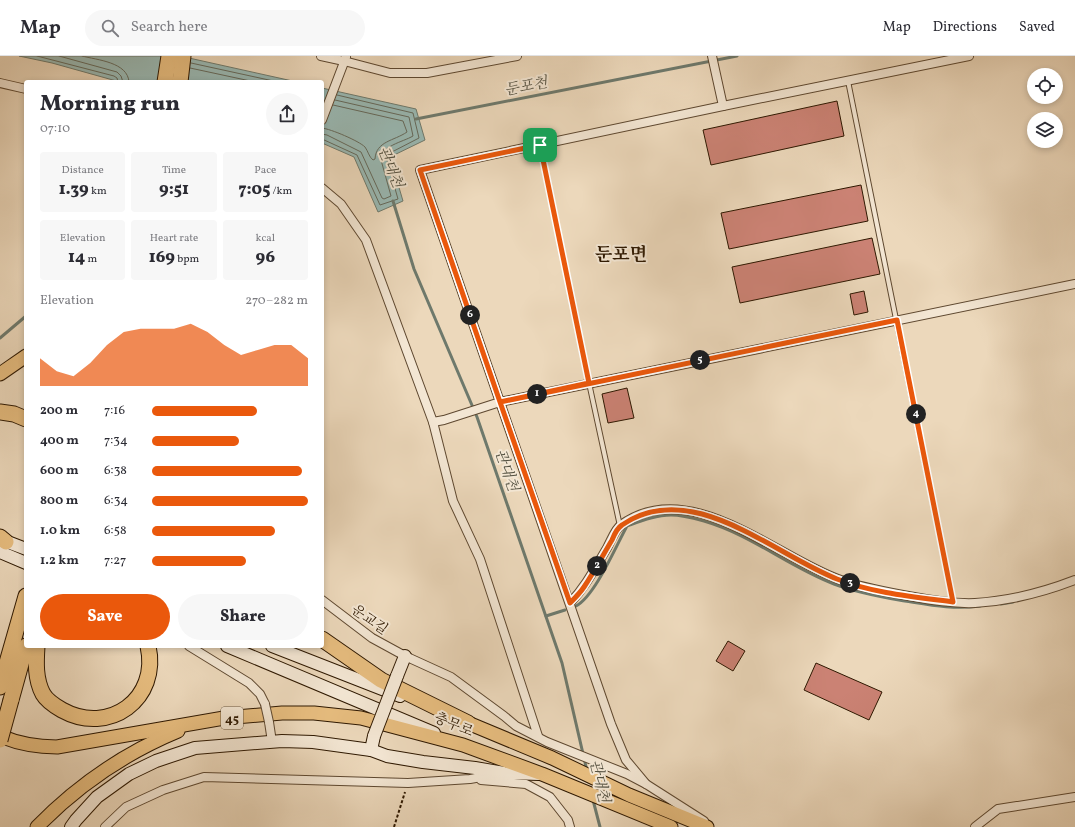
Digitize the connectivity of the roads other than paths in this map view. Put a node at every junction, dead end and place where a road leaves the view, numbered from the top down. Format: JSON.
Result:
{"nodes":[{"id":1,"x":169,"y":56,"type":"edge"},
{"id":2,"x":183,"y":56,"type":"edge"},
{"id":3,"x":321,"y":56,"type":"edge"},
{"id":4,"x":517,"y":56,"type":"edge"},
{"id":5,"x":712,"y":56,"type":"edge"},
{"id":6,"x":969,"y":56,"type":"edge"},
{"id":7,"x":345,"y":60,"type":"edge"},
{"id":8,"x":165,"y":80,"type":"edge"},
{"id":9,"x":180,"y":80,"type":"edge"},
{"id":10,"x":848,"y":81,"type":"junction"},
{"id":11,"x":0,"y":83,"type":"edge"},
{"id":12,"x":24,"y":89,"type":"edge"},
{"id":13,"x":723,"y":106,"type":"junction"},
{"id":14,"x":324,"y":115,"type":"edge"},
{"id":15,"x":540,"y":145,"type":"junction"},
{"id":16,"x":324,"y":190,"type":"edge"},
{"id":17,"x":1075,"y":284,"type":"edge"},
{"id":18,"x":897,"y":320,"type":"junction"},
{"id":19,"x":24,"y":357,"type":"edge"},
{"id":20,"x":0,"y":374,"type":"edge"},
{"id":21,"x":589,"y":383,"type":"junction"},
{"id":22,"x":498,"y":403,"type":"junction"},
{"id":23,"x":0,"y":412,"type":"edge"},
{"id":24,"x":24,"y":418,"type":"edge"},
{"id":25,"x":433,"y":422,"type":"junction"},
{"id":26,"x":620,"y":526,"type":"junction"},
{"id":27,"x":1,"y":543,"type":"edge"},
{"id":28,"x":24,"y":549,"type":"edge"},
{"id":29,"x":24,"y":561,"type":"edge"},
{"id":30,"x":1075,"y":580,"type":"edge"},
{"id":31,"x":324,"y":602,"type":"edge"},
{"id":32,"x":953,"y":602,"type":"junction"},
{"id":33,"x":24,"y":603,"type":"edge"},
{"id":34,"x":570,"y":603,"type":"junction"},
{"id":35,"x":324,"y":640,"type":"edge"},
{"id":36,"x":25,"y":648,"type":"edge"},
{"id":37,"x":37,"y":648,"type":"edge"},
{"id":38,"x":148,"y":648,"type":"edge"},
{"id":39,"x":192,"y":648,"type":"edge"},
{"id":40,"x":232,"y":648,"type":"edge"},
{"id":41,"x":277,"y":648,"type":"edge"},
{"id":42,"x":405,"y":656,"type":"junction"},
{"id":43,"x":0,"y":687,"type":"edge"},
{"id":44,"x":224,"y":718,"type":"junction"},
{"id":45,"x":468,"y":723,"type":"junction"},
{"id":46,"x":0,"y":736,"type":"edge"},
{"id":47,"x":538,"y":736,"type":"junction"},
{"id":48,"x":0,"y":740,"type":"edge"},
{"id":49,"x":272,"y":742,"type":"junction"},
{"id":50,"x":463,"y":745,"type":"junction"},
{"id":51,"x":371,"y":750,"type":"junction"},
{"id":52,"x":504,"y":773,"type":"junction"},
{"id":53,"x":542,"y":774,"type":"junction"},
{"id":54,"x":470,"y":779,"type":"junction"},
{"id":55,"x":646,"y":784,"type":"junction"},
{"id":56,"x":1075,"y":797,"type":"edge"},
{"id":57,"x":37,"y":827,"type":"edge"},
{"id":58,"x":71,"y":827,"type":"edge"},
{"id":59,"x":105,"y":827,"type":"edge"},
{"id":60,"x":570,"y":827,"type":"edge"},
{"id":61,"x":671,"y":827,"type":"edge"},
{"id":62,"x":707,"y":827,"type":"edge"},
{"id":63,"x":713,"y":827,"type":"edge"},
{"id":64,"x":975,"y":827,"type":"edge"}],
"edges":[{"from":1,"to":8,"type":"highway"},
{"from":2,"to":9,"type":"highway"},
{"from":3,"to":7,"type":"street"},
{"from":4,"to":7,"type":"street"},
{"from":5,"to":13,"type":"street"},
{"from":6,"to":10,"type":"street"},
{"from":7,"to":14,"type":"street"},
{"from":10,"to":13,"type":"street"},
{"from":10,"to":18,"type":"lane"},
{"from":11,"to":12,"type":"street"},
{"from":13,"to":15,"type":"street"},
{"from":15,"to":21,"type":"lane"},
{"from":15,"to":22,"type":"street"},
{"from":16,"to":25,"type":"street"},
{"from":17,"to":18,"type":"street"},
{"from":18,"to":21,"type":"street"},
{"from":18,"to":32,"type":"lane"},
{"from":19,"to":20,"type":"main road"},
{"from":21,"to":22,"type":"street"},
{"from":21,"to":26,"type":"lane"},
{"from":22,"to":25,"type":"street"},
{"from":22,"to":34,"type":"street"},
{"from":23,"to":24,"type":"highway"},
{"from":25,"to":47,"type":"street"},
{"from":26,"to":32,"type":"street"},
{"from":26,"to":34,"type":"street"},
{"from":27,"to":28,"type":"street"},
{"from":27,"to":29,"type":"street"},
{"from":30,"to":32,"type":"street"},
{"from":31,"to":42,"type":"street","name":"운교길"},
{"from":33,"to":43,"type":"highway"},
{"from":34,"to":55,"type":"street"},
{"from":35,"to":45,"type":"highway"},
{"from":36,"to":48,"type":"highway","bridge":true},
{"from":37,"to":38,"type":"highway"},
{"from":39,"to":49,"type":"street","bridge":true},
{"from":40,"to":50,"type":"street","name":"충무로"},
{"from":41,"to":45,"type":"street","name":"충무로"},
{"from":42,"to":47,"type":"street","name":"운교길"},
{"from":42,"to":51,"type":"street","bridge":true},
{"from":44,"to":46,"type":"main road","number":"45"},
{"from":44,"to":50,"type":"main road","number":"45"},
{"from":44,"to":57,"type":"main road"},
{"from":45,"to":62,"type":"main road","name":"충무로"},
{"from":47,"to":55,"type":"street","name":"운교길"},
{"from":49,"to":51,"type":"street"},
{"from":49,"to":58,"type":"street"},
{"from":50,"to":53,"type":"main road","name":"충무로","number":"45"},
{"from":51,"to":52,"type":"street"},
{"from":52,"to":53,"type":"street"},
{"from":52,"to":54,"type":"street"},
{"from":53,"to":61,"type":"main road","name":"충무로","number":"45"},
{"from":54,"to":59,"type":"street"},
{"from":54,"to":60,"type":"street"},
{"from":55,"to":63,"type":"street"},
{"from":56,"to":64,"type":"street"}]}
